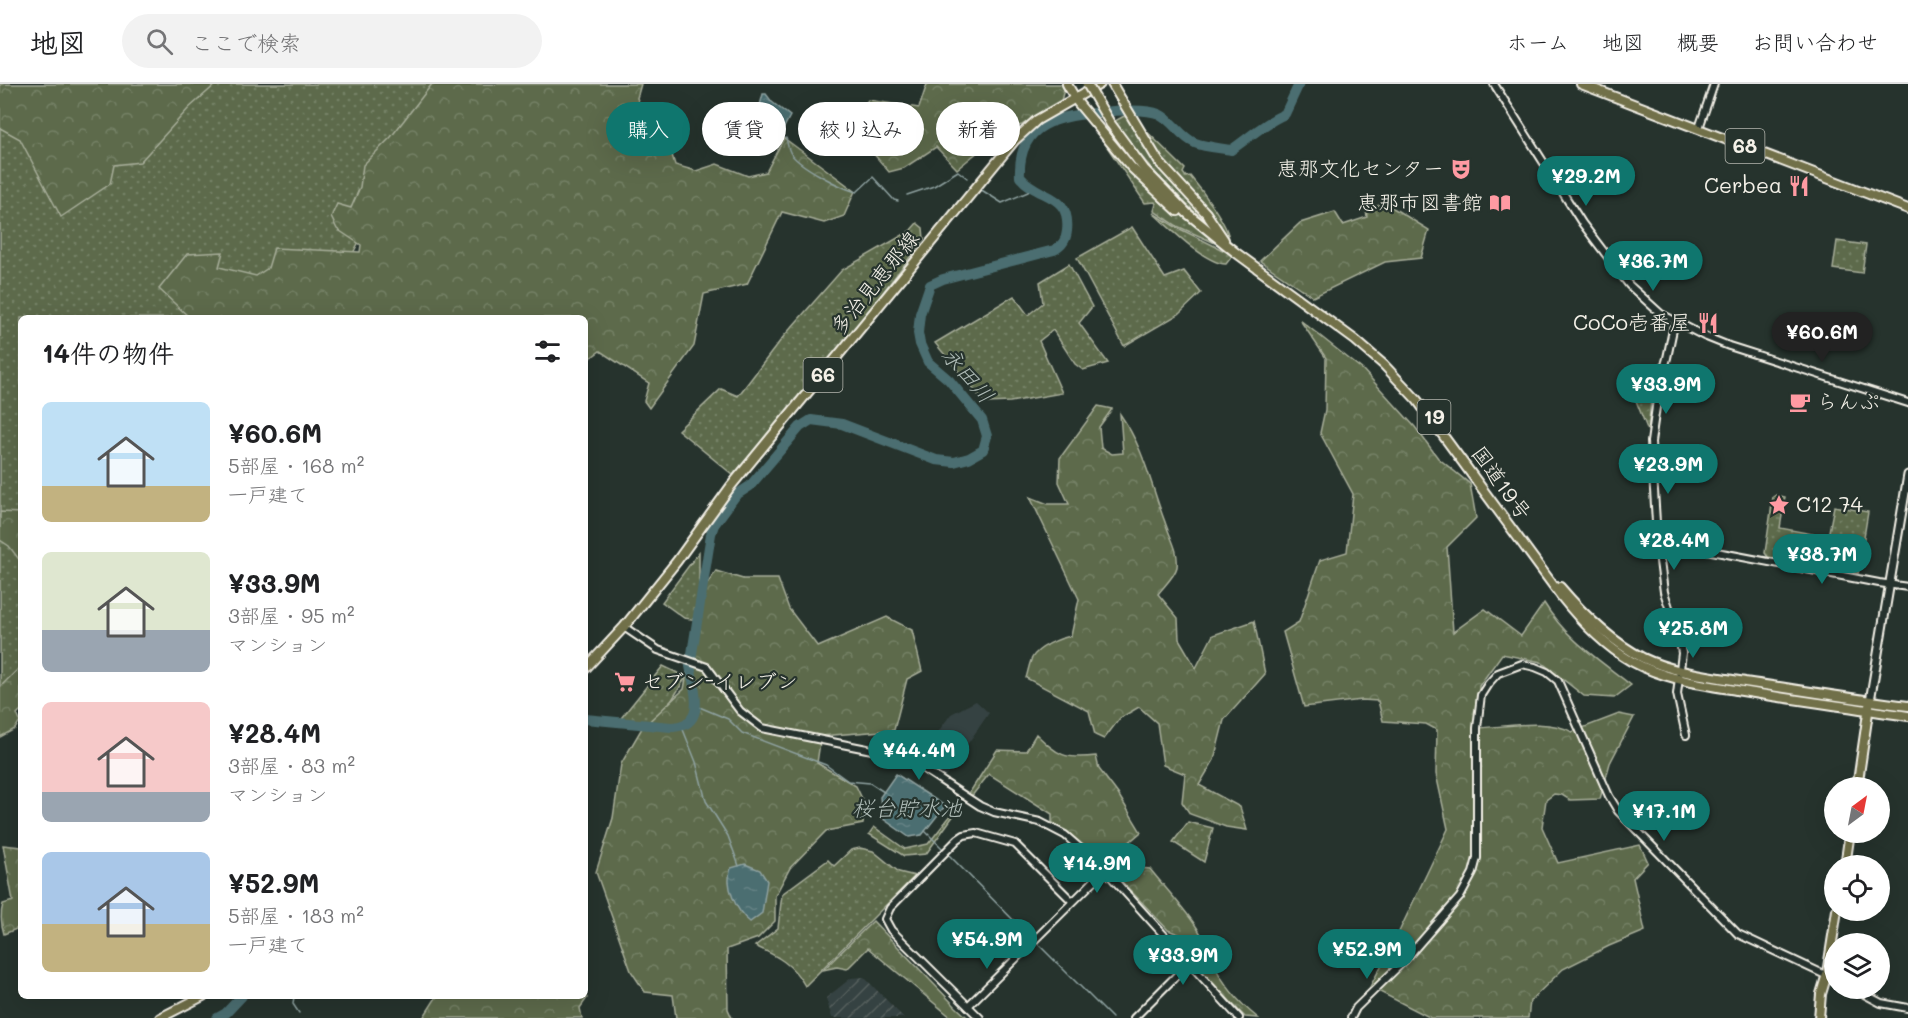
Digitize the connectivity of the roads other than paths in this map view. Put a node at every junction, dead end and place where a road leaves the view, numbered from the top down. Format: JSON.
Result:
{"nodes":[{"id":1,"x":1067,"y":84,"type":"edge"},
{"id":2,"x":1089,"y":84,"type":"edge"},
{"id":3,"x":1100,"y":84,"type":"edge"},
{"id":4,"x":1112,"y":84,"type":"edge"},
{"id":5,"x":1494,"y":84,"type":"edge"},
{"id":6,"x":1581,"y":84,"type":"edge"},
{"id":7,"x":1714,"y":84,"type":"edge"},
{"id":8,"x":1075,"y":98,"type":"junction"},
{"id":9,"x":1111,"y":122,"type":"junction"},
{"id":10,"x":1699,"y":128,"type":"junction"},
{"id":11,"x":1908,"y":209,"type":"edge"},
{"id":12,"x":1213,"y":235,"type":"junction"},
{"id":13,"x":1224,"y":240,"type":"junction"},
{"id":14,"x":1236,"y":251,"type":"junction"},
{"id":15,"x":1255,"y":264,"type":"junction"},
{"id":16,"x":1675,"y":320,"type":"junction"},
{"id":17,"x":1908,"y":403,"type":"edge"},
{"id":18,"x":1908,"y":476,"type":"edge"},
{"id":19,"x":1660,"y":552,"type":"junction"},
{"id":20,"x":1889,"y":585,"type":"junction"},
{"id":21,"x":1908,"y":587,"type":"edge"},
{"id":22,"x":624,"y":627,"type":"junction"},
{"id":23,"x":588,"y":666,"type":"edge"},
{"id":24,"x":1680,"y":671,"type":"junction"},
{"id":25,"x":1679,"y":680,"type":"junction"},
{"id":26,"x":1870,"y":701,"type":"junction"},
{"id":27,"x":1908,"y":706,"type":"edge"},
{"id":28,"x":1869,"y":710,"type":"junction"},
{"id":29,"x":1908,"y":716,"type":"edge"},
{"id":30,"x":1686,"y":735,"type":"dead end"},
{"id":31,"x":1859,"y":777,"type":"edge"},
{"id":32,"x":1104,"y":870,"type":"junction"},
{"id":33,"x":1072,"y":901,"type":"junction"},
{"id":34,"x":1189,"y":963,"type":"junction"},
{"id":35,"x":1824,"y":973,"type":"edge"},
{"id":36,"x":1824,"y":989,"type":"edge"},
{"id":37,"x":197,"y":999,"type":"edge"},
{"id":38,"x":1874,"y":999,"type":"edge"},
{"id":39,"x":968,"y":1006,"type":"junction"},
{"id":40,"x":1908,"y":1008,"type":"edge"},
{"id":41,"x":160,"y":1018,"type":"edge"},
{"id":42,"x":980,"y":1018,"type":"edge"},
{"id":43,"x":1134,"y":1018,"type":"edge"},
{"id":44,"x":1239,"y":1018,"type":"edge"},
{"id":45,"x":1351,"y":1018,"type":"edge"},
{"id":46,"x":1819,"y":1018,"type":"edge"}],
"edges":[{"from":1,"to":8,"type":"main road"},
{"from":2,"to":9,"type":"main road","name":"国道19号","number":"19","bridge":true},
{"from":3,"to":8,"type":"main road","name":"多治見恵那線","number":"66"},
{"from":4,"to":13,"type":"main road"},
{"from":5,"to":16,"type":"street"},
{"from":6,"to":10,"type":"main road","number":"68"},
{"from":7,"to":10,"type":"street"},
{"from":8,"to":12,"type":"main road"},
{"from":8,"to":22,"type":"main road","name":"多治見恵那線","number":"66"},
{"from":9,"to":12,"type":"main road","name":"国道19号","number":"19"},
{"from":9,"to":13,"type":"main road","name":"国道19号","number":"19"},
{"from":10,"to":11,"type":"main road","number":"68"},
{"from":12,"to":14,"type":"main road","name":"国道19号","number":"19"},
{"from":13,"to":14,"type":"main road","name":"国道19号","number":"19"},
{"from":14,"to":15,"type":"main road","name":"国道19号","number":"19"},
{"from":15,"to":24,"type":"main road","name":"国道19号","number":"19"},
{"from":15,"to":25,"type":"main road","name":"国道19号","number":"19"},
{"from":16,"to":17,"type":"street"},
{"from":16,"to":19,"type":"street"},
{"from":18,"to":20,"type":"main road"},
{"from":19,"to":20,"type":"street"},
{"from":19,"to":24,"type":"street"},
{"from":20,"to":21,"type":"street"},
{"from":20,"to":26,"type":"main road"},
{"from":22,"to":23,"type":"main road","name":"多治見恵那線","number":"66"},
{"from":22,"to":32,"type":"street"},
{"from":24,"to":25,"type":"street"},
{"from":24,"to":26,"type":"main road","name":"国道19号","number":"19"},
{"from":25,"to":28,"type":"main road","name":"国道19号","number":"19"},
{"from":25,"to":30,"type":"street"},
{"from":26,"to":27,"type":"main road","name":"国道19号","number":"19"},
{"from":26,"to":28,"type":"main road"},
{"from":28,"to":29,"type":"main road","name":"国道19号","number":"19"},
{"from":28,"to":31,"type":"main road"},
{"from":32,"to":33,"type":"street"},
{"from":32,"to":34,"type":"street"},
{"from":33,"to":39,"type":"street"},
{"from":33,"to":39,"type":"street"},
{"from":34,"to":43,"type":"street"},
{"from":34,"to":44,"type":"street"},
{"from":35,"to":45,"type":"street"},
{"from":36,"to":46,"type":"main road"},
{"from":37,"to":41,"type":"main road"},
{"from":38,"to":40,"type":"street"},
{"from":39,"to":42,"type":"street"}]}
